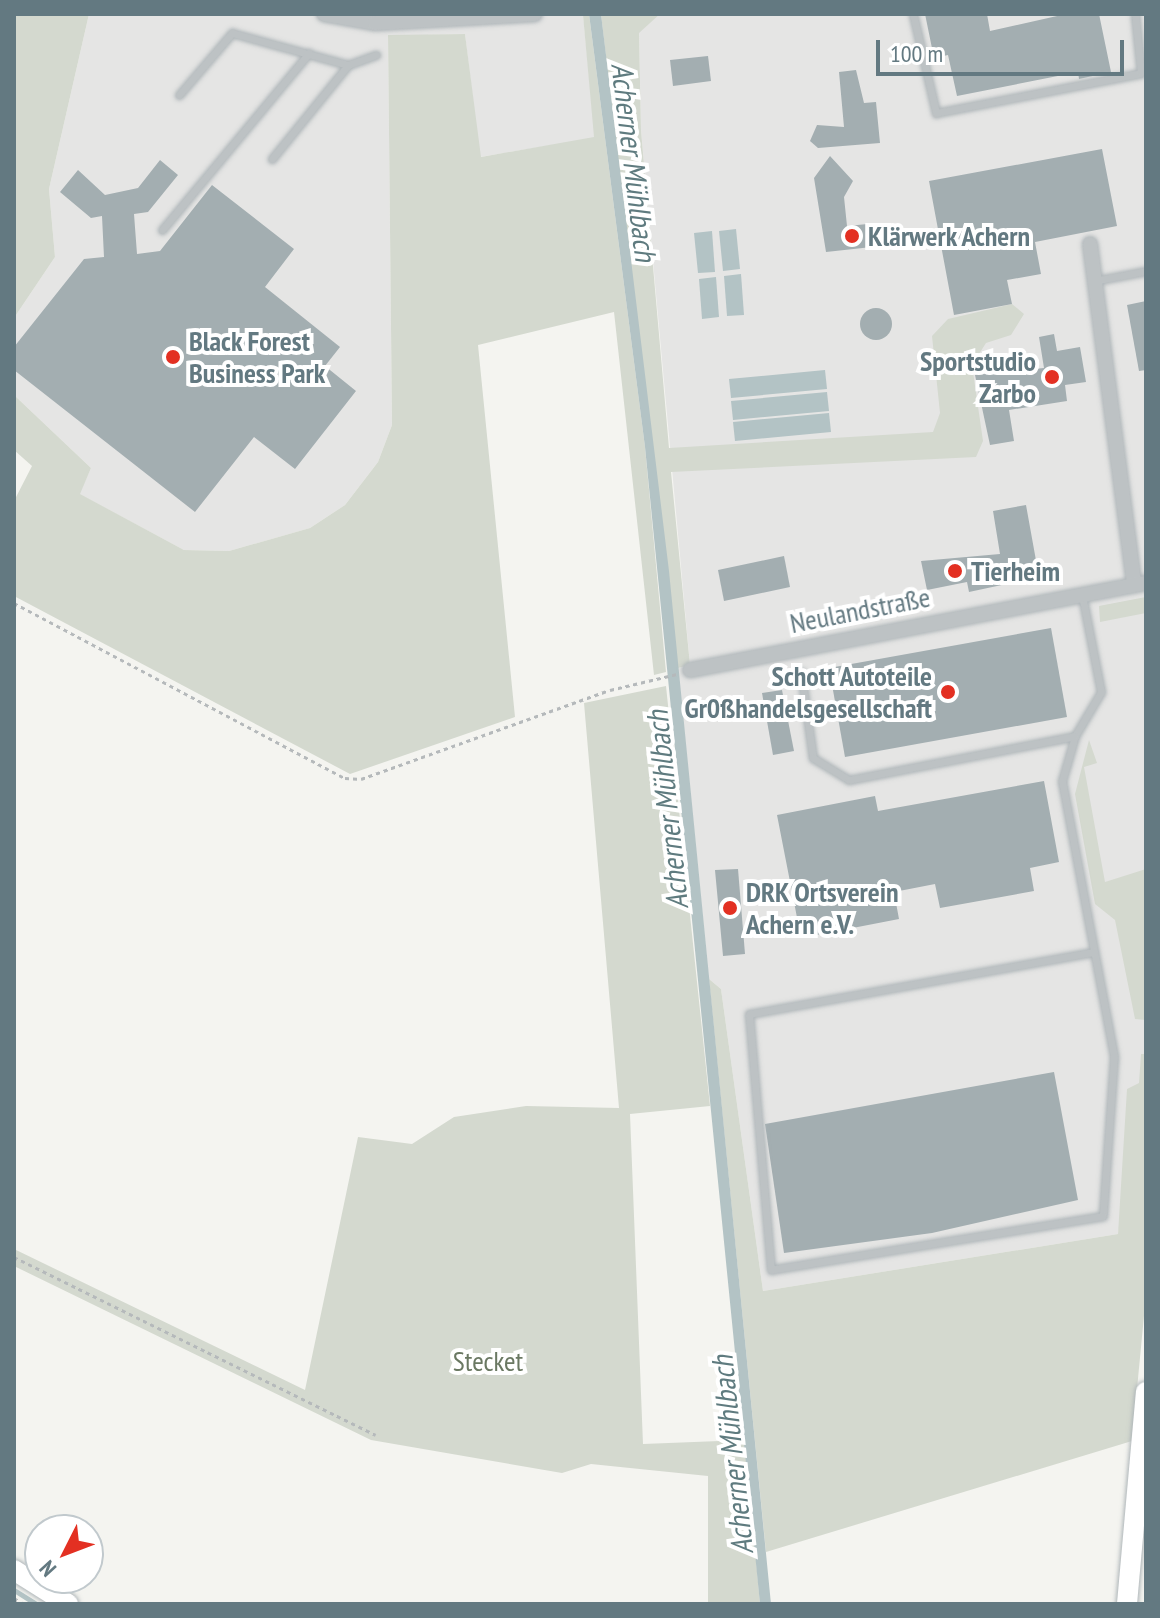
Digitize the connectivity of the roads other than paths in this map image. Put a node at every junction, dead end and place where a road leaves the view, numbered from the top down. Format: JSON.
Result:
{"nodes":[{"id":1,"x":324,"y":14,"type":"edge"},
{"id":2,"x":535,"y":14,"type":"edge"},
{"id":3,"x":913,"y":14,"type":"edge"},
{"id":4,"x":1135,"y":14,"type":"edge"},
{"id":5,"x":309,"y":53,"type":"junction"},
{"id":6,"x":376,"y":55,"type":"dead end"},
{"id":7,"x":348,"y":65,"type":"junction"},
{"id":8,"x":179,"y":95,"type":"dead end"},
{"id":9,"x":272,"y":159,"type":"dead end"},
{"id":10,"x":162,"y":230,"type":"dead end"},
{"id":11,"x":1090,"y":244,"type":"dead end"},
{"id":12,"x":1146,"y":271,"type":"edge"},
{"id":13,"x":1094,"y":281,"type":"junction"},
{"id":14,"x":1140,"y":584,"type":"edge"},
{"id":15,"x":1082,"y":595,"type":"junction"},
{"id":16,"x":690,"y":670,"type":"road end"},
{"id":17,"x":801,"y":672,"type":"dead end"},
{"id":18,"x":1075,"y":736,"type":"junction"},
{"id":19,"x":1093,"y":952,"type":"junction"},
{"id":20,"x":1146,"y":1392,"type":"edge"},
{"id":21,"x":14,"y":1570,"type":"edge"},
{"id":22,"x":1127,"y":1603,"type":"edge"},
{"id":23,"x":68,"y":1604,"type":"edge"}],
"edges":[{"from":1,"to":2,"type":"street"},
{"from":3,"to":4,"type":"lane"},
{"from":5,"to":7,"type":"lane"},
{"from":5,"to":8,"type":"lane"},
{"from":5,"to":10,"type":"lane"},
{"from":6,"to":7,"type":"lane"},
{"from":7,"to":9,"type":"lane"},
{"from":11,"to":13,"type":"street","name":"Neulandstraße"},
{"from":12,"to":13,"type":"lane"},
{"from":13,"to":14,"type":"street","name":"Neulandstraße"},
{"from":14,"to":15,"type":"street","name":"Neulandstraße"},
{"from":15,"to":16,"type":"street","name":"Neulandstraße"},
{"from":15,"to":18,"type":"lane"},
{"from":17,"to":18,"type":"lane"},
{"from":18,"to":19,"type":"lane"},
{"from":19,"to":19,"type":"lane"},
{"from":20,"to":22,"type":"street"},
{"from":21,"to":23,"type":"street"}]}
